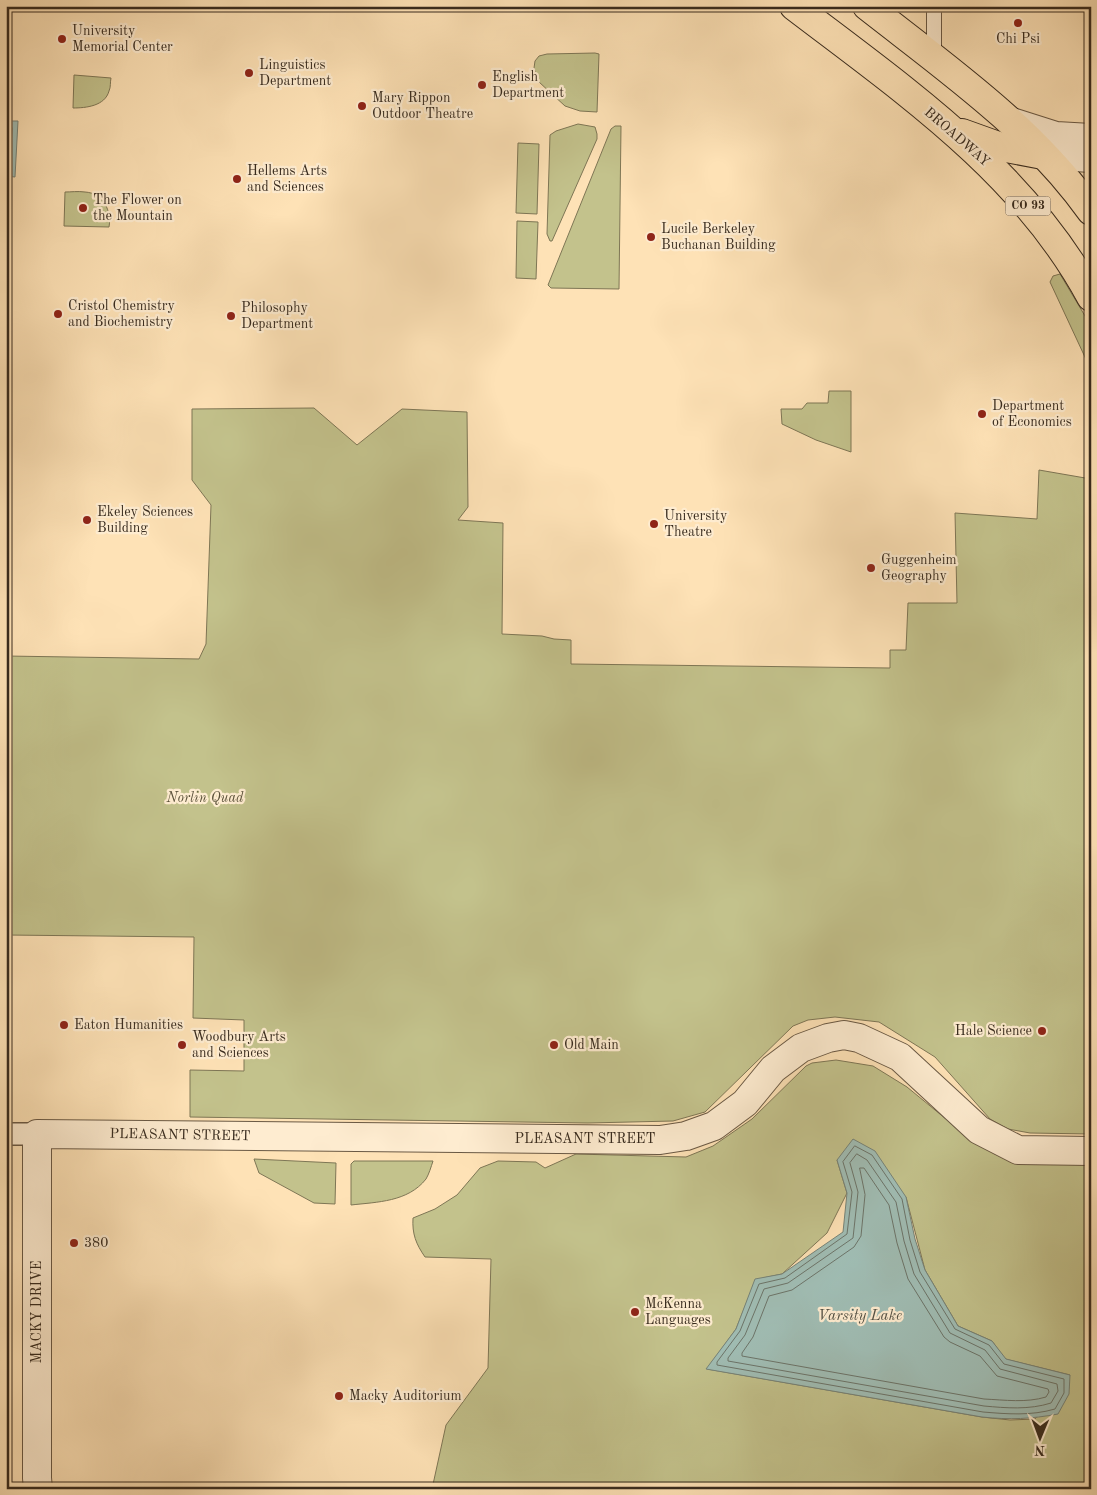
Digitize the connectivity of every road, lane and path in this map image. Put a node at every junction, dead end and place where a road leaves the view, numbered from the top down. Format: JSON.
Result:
{"nodes":[{"id":1,"x":794,"y":6,"type":"edge"},
{"id":2,"x":867,"y":6,"type":"edge"},
{"id":3,"x":934,"y":6,"type":"edge"},
{"id":4,"x":934,"y":59,"type":"junction"},
{"id":5,"x":1012,"y":122,"type":"junction"},
{"id":6,"x":949,"y":128,"type":"junction"},
{"id":7,"x":1091,"y":138,"type":"edge"},
{"id":8,"x":1043,"y":155,"type":"junction"},
{"id":9,"x":1091,"y":158,"type":"edge"},
{"id":10,"x":1091,"y":211,"type":"edge"},
{"id":11,"x":1091,"y":297,"type":"edge"},
{"id":12,"x":6,"y":1134,"type":"edge"},
{"id":13,"x":37,"y":1134,"type":"junction"},
{"id":14,"x":1091,"y":1151,"type":"edge"},
{"id":15,"x":38,"y":1489,"type":"edge"}],
"edges":[{"from":1,"to":6,"type":"main road","name":"BROADWAY","number":"CO 93"},
{"from":2,"to":4,"type":"main road"},
{"from":3,"to":4,"type":"lane"},
{"from":4,"to":5,"type":"main road"},
{"from":5,"to":7,"type":"street"},
{"from":5,"to":8,"type":"main road"},
{"from":6,"to":8,"type":"main road"},
{"from":6,"to":11,"type":"main road","name":"BROADWAY","number":"CO 93"},
{"from":8,"to":9,"type":"street"},
{"from":8,"to":10,"type":"main road"},
{"from":12,"to":13,"type":"street","name":"PLEASANT STREET"},
{"from":13,"to":14,"type":"street","name":"PLEASANT STREET"},
{"from":13,"to":15,"type":"street","name":"MACKY DRIVE"}]}
